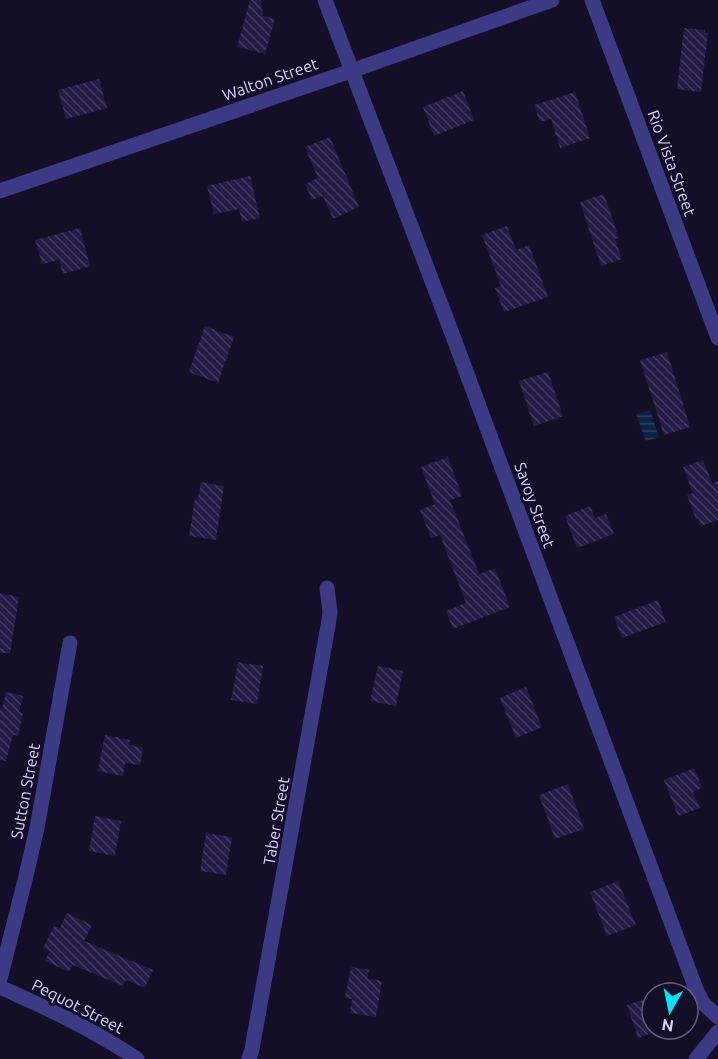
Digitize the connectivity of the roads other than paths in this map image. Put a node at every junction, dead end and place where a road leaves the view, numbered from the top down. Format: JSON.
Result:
{"nodes":[{"id":1,"x":325,"y":0,"type":"edge"},
{"id":2,"x":552,"y":0,"type":"edge"},
{"id":3,"x":592,"y":0,"type":"edge"},
{"id":4,"x":351,"y":70,"type":"junction"},
{"id":5,"x":0,"y":191,"type":"edge"},
{"id":6,"x":718,"y":338,"type":"edge"},
{"id":7,"x":327,"y":588,"type":"dead end"},
{"id":8,"x":70,"y":643,"type":"dead end"},
{"id":9,"x":0,"y":979,"type":"edge"},
{"id":10,"x":0,"y":987,"type":"edge"},
{"id":11,"x":718,"y":1017,"type":"edge"},
{"id":12,"x":718,"y":1032,"type":"edge"},
{"id":13,"x":137,"y":1059,"type":"edge"},
{"id":14,"x":249,"y":1059,"type":"edge"},
{"id":15,"x":696,"y":1059,"type":"edge"}],
"edges":[{"from":1,"to":4,"type":"street","name":"Savoy Street"},
{"from":2,"to":4,"type":"street","name":"Walton Street"},
{"from":3,"to":6,"type":"street","name":"Rio Vista Street"},
{"from":4,"to":5,"type":"street","name":"Walton Street"},
{"from":4,"to":11,"type":"street","name":"Savoy Street"},
{"from":7,"to":14,"type":"street","name":"Taber Street"},
{"from":8,"to":9,"type":"street","name":"Sutton Street"},
{"from":10,"to":13,"type":"street","name":"Pequot Street"},
{"from":12,"to":15,"type":"street"}]}
